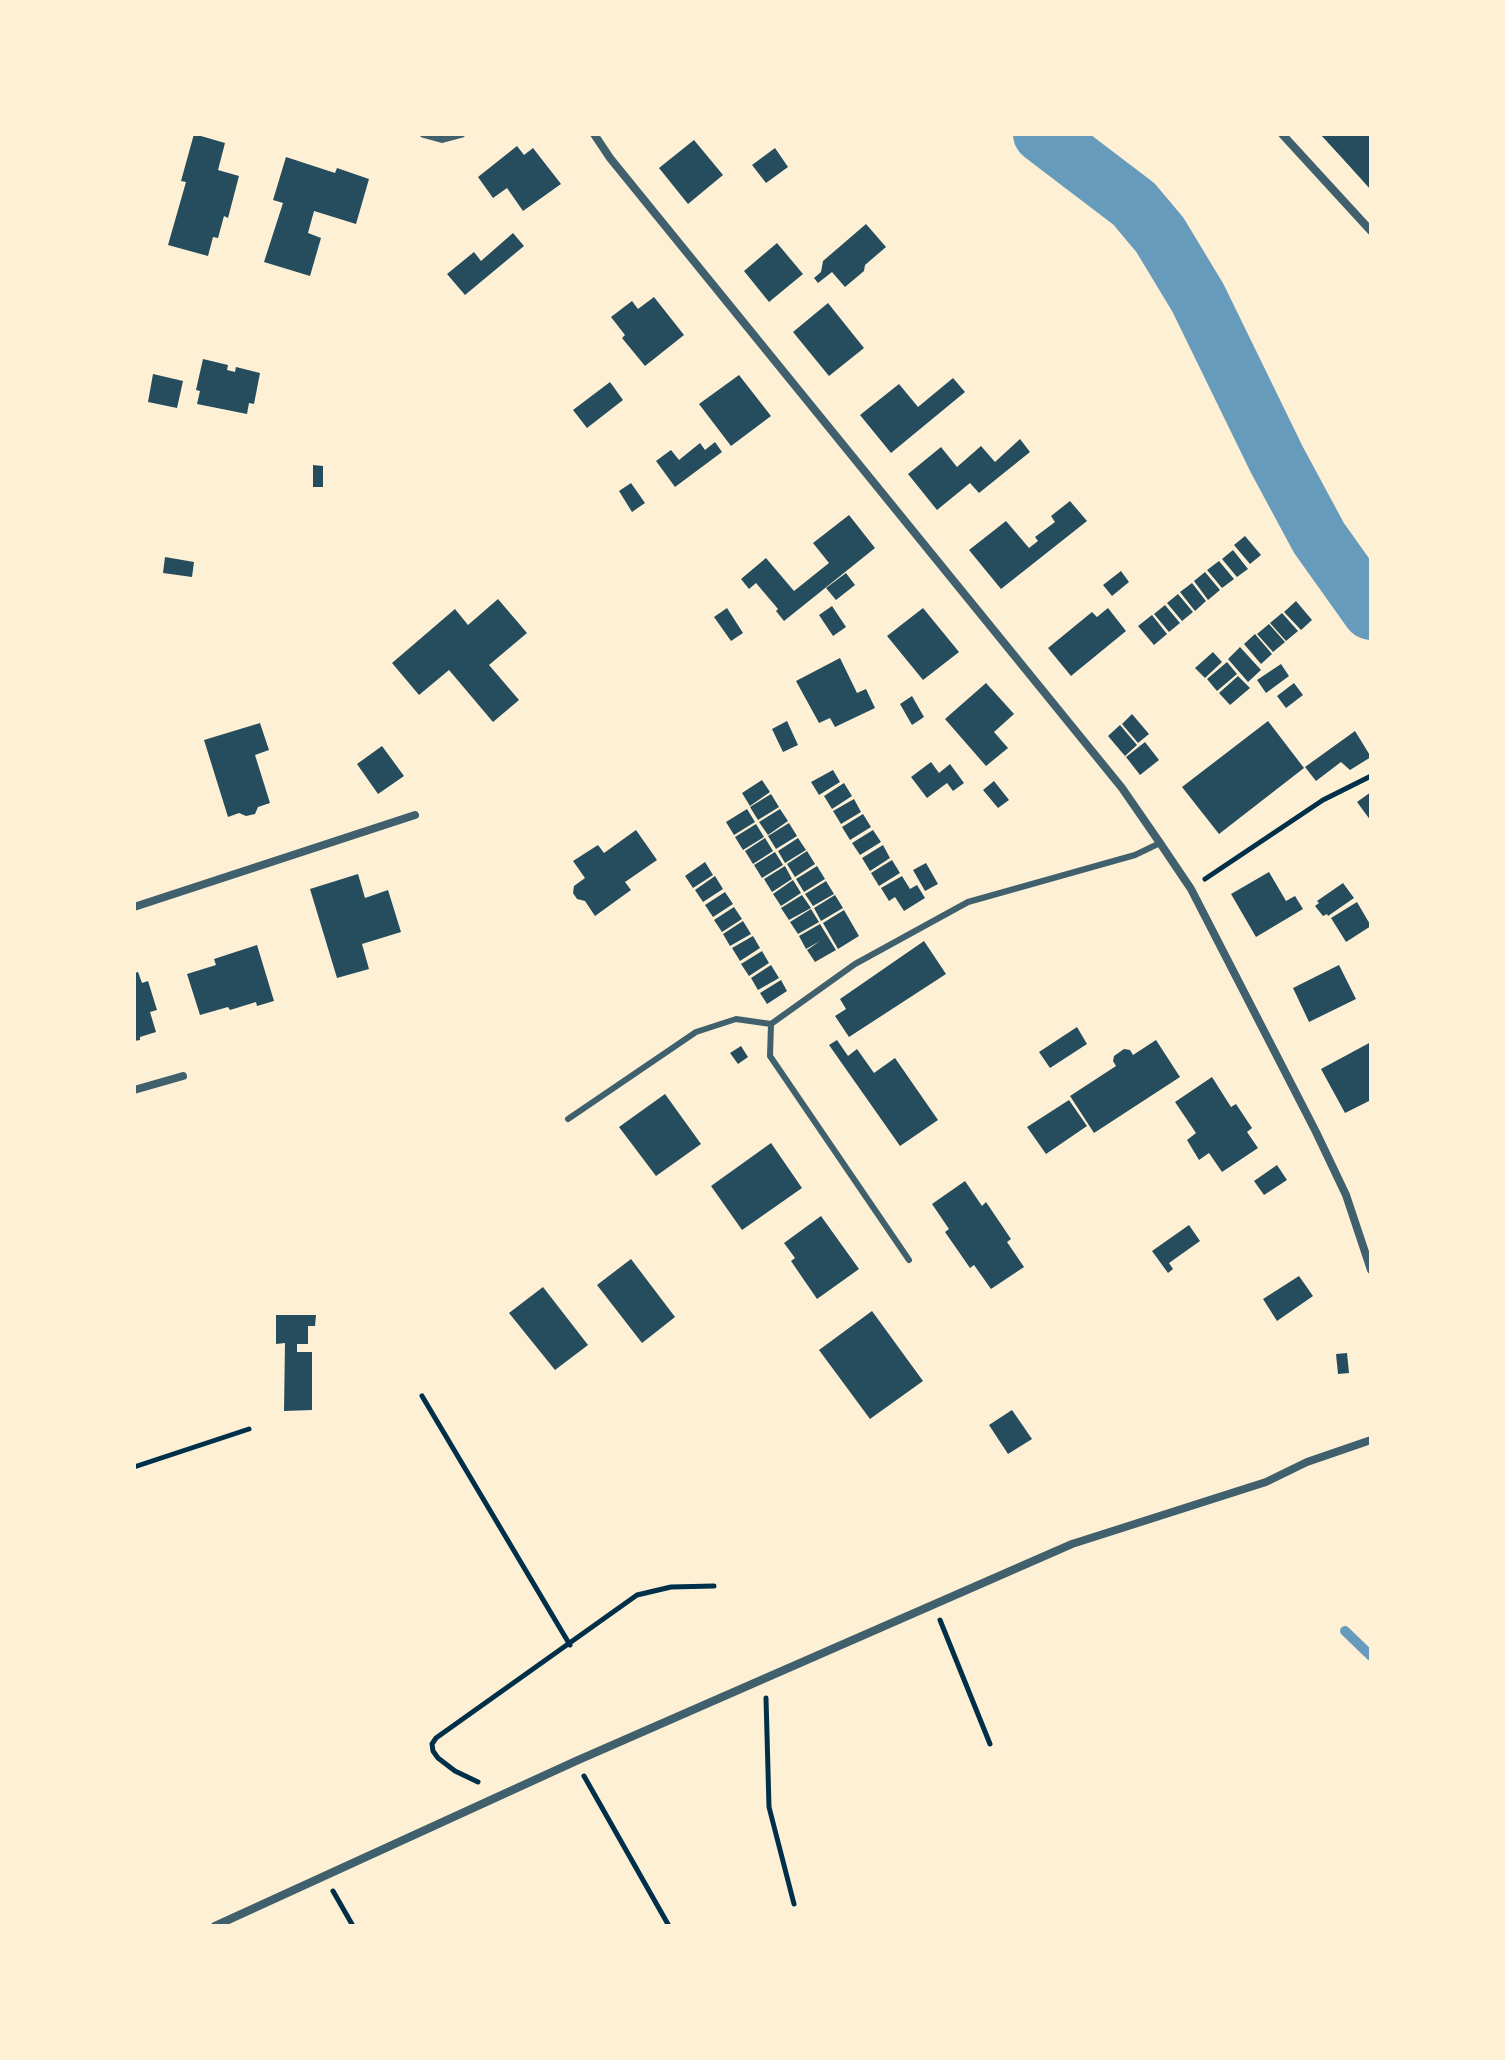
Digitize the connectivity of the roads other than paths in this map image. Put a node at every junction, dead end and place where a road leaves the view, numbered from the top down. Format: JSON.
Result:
{"nodes":[{"id":1,"x":424,"y":134,"type":"edge"},
{"id":2,"x":461,"y":134,"type":"edge"},
{"id":3,"x":594,"y":134,"type":"edge"},
{"id":4,"x":1282,"y":134,"type":"edge"},
{"id":5,"x":1371,"y":231,"type":"edge"},
{"id":6,"x":415,"y":815,"type":"dead end"},
{"id":7,"x":1160,"y":843,"type":"junction"},
{"id":8,"x":134,"y":907,"type":"edge"},
{"id":9,"x":771,"y":1024,"type":"junction"},
{"id":10,"x":183,"y":1076,"type":"dead end"},
{"id":11,"x":134,"y":1090,"type":"edge"},
{"id":12,"x":568,"y":1119,"type":"dead end"},
{"id":13,"x":909,"y":1260,"type":"dead end"},
{"id":14,"x":1371,"y":1270,"type":"edge"},
{"id":15,"x":1371,"y":1440,"type":"edge"},
{"id":16,"x":215,"y":1926,"type":"edge"}],
"edges":[{"from":1,"to":2,"type":"street"},
{"from":3,"to":7,"type":"street"},
{"from":4,"to":5,"type":"street"},
{"from":6,"to":8,"type":"street"},
{"from":7,"to":9,"type":"lane"},
{"from":7,"to":14,"type":"street"},
{"from":9,"to":12,"type":"lane"},
{"from":9,"to":13,"type":"lane"},
{"from":10,"to":11,"type":"street"},
{"from":15,"to":16,"type":"street"}]}
